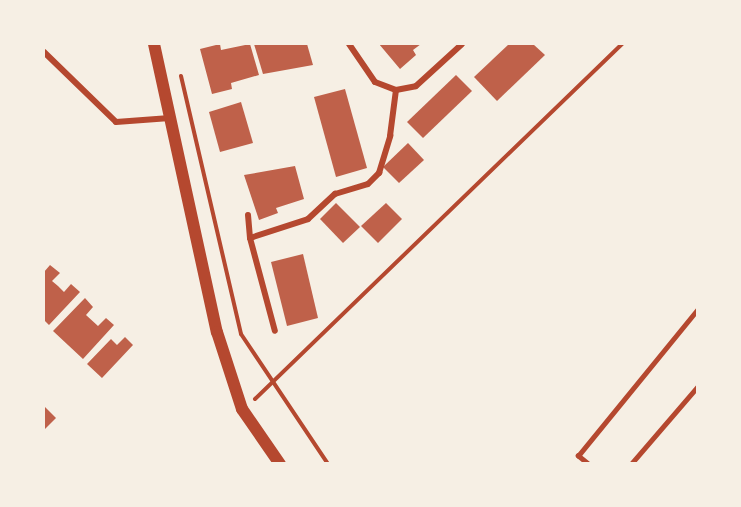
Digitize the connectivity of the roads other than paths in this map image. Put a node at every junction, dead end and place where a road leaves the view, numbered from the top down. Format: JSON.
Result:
{"nodes":[{"id":1,"x":157,"y":44,"type":"edge"},
{"id":2,"x":350,"y":44,"type":"edge"},
{"id":3,"x":462,"y":44,"type":"edge"},
{"id":4,"x":44,"y":52,"type":"edge"},
{"id":5,"x":396,"y":90,"type":"junction"},
{"id":6,"x":173,"y":118,"type":"junction"},
{"id":7,"x":248,"y":215,"type":"dead end"},
{"id":8,"x":250,"y":238,"type":"junction"},
{"id":9,"x":698,"y":309,"type":"edge"},
{"id":10,"x":275,"y":331,"type":"dead end"},
{"id":11,"x":698,"y":386,"type":"edge"},
{"id":12,"x":280,"y":464,"type":"edge"},
{"id":13,"x":588,"y":464,"type":"edge"},
{"id":14,"x":631,"y":464,"type":"edge"}],
"edges":[{"from":1,"to":6,"type":"main road"},
{"from":2,"to":5,"type":"street"},
{"from":3,"to":5,"type":"street"},
{"from":4,"to":6,"type":"street"},
{"from":5,"to":8,"type":"street"},
{"from":6,"to":12,"type":"main road"},
{"from":7,"to":8,"type":"street"},
{"from":8,"to":10,"type":"street"},
{"from":9,"to":13,"type":"lane"},
{"from":11,"to":14,"type":"lane"}]}
